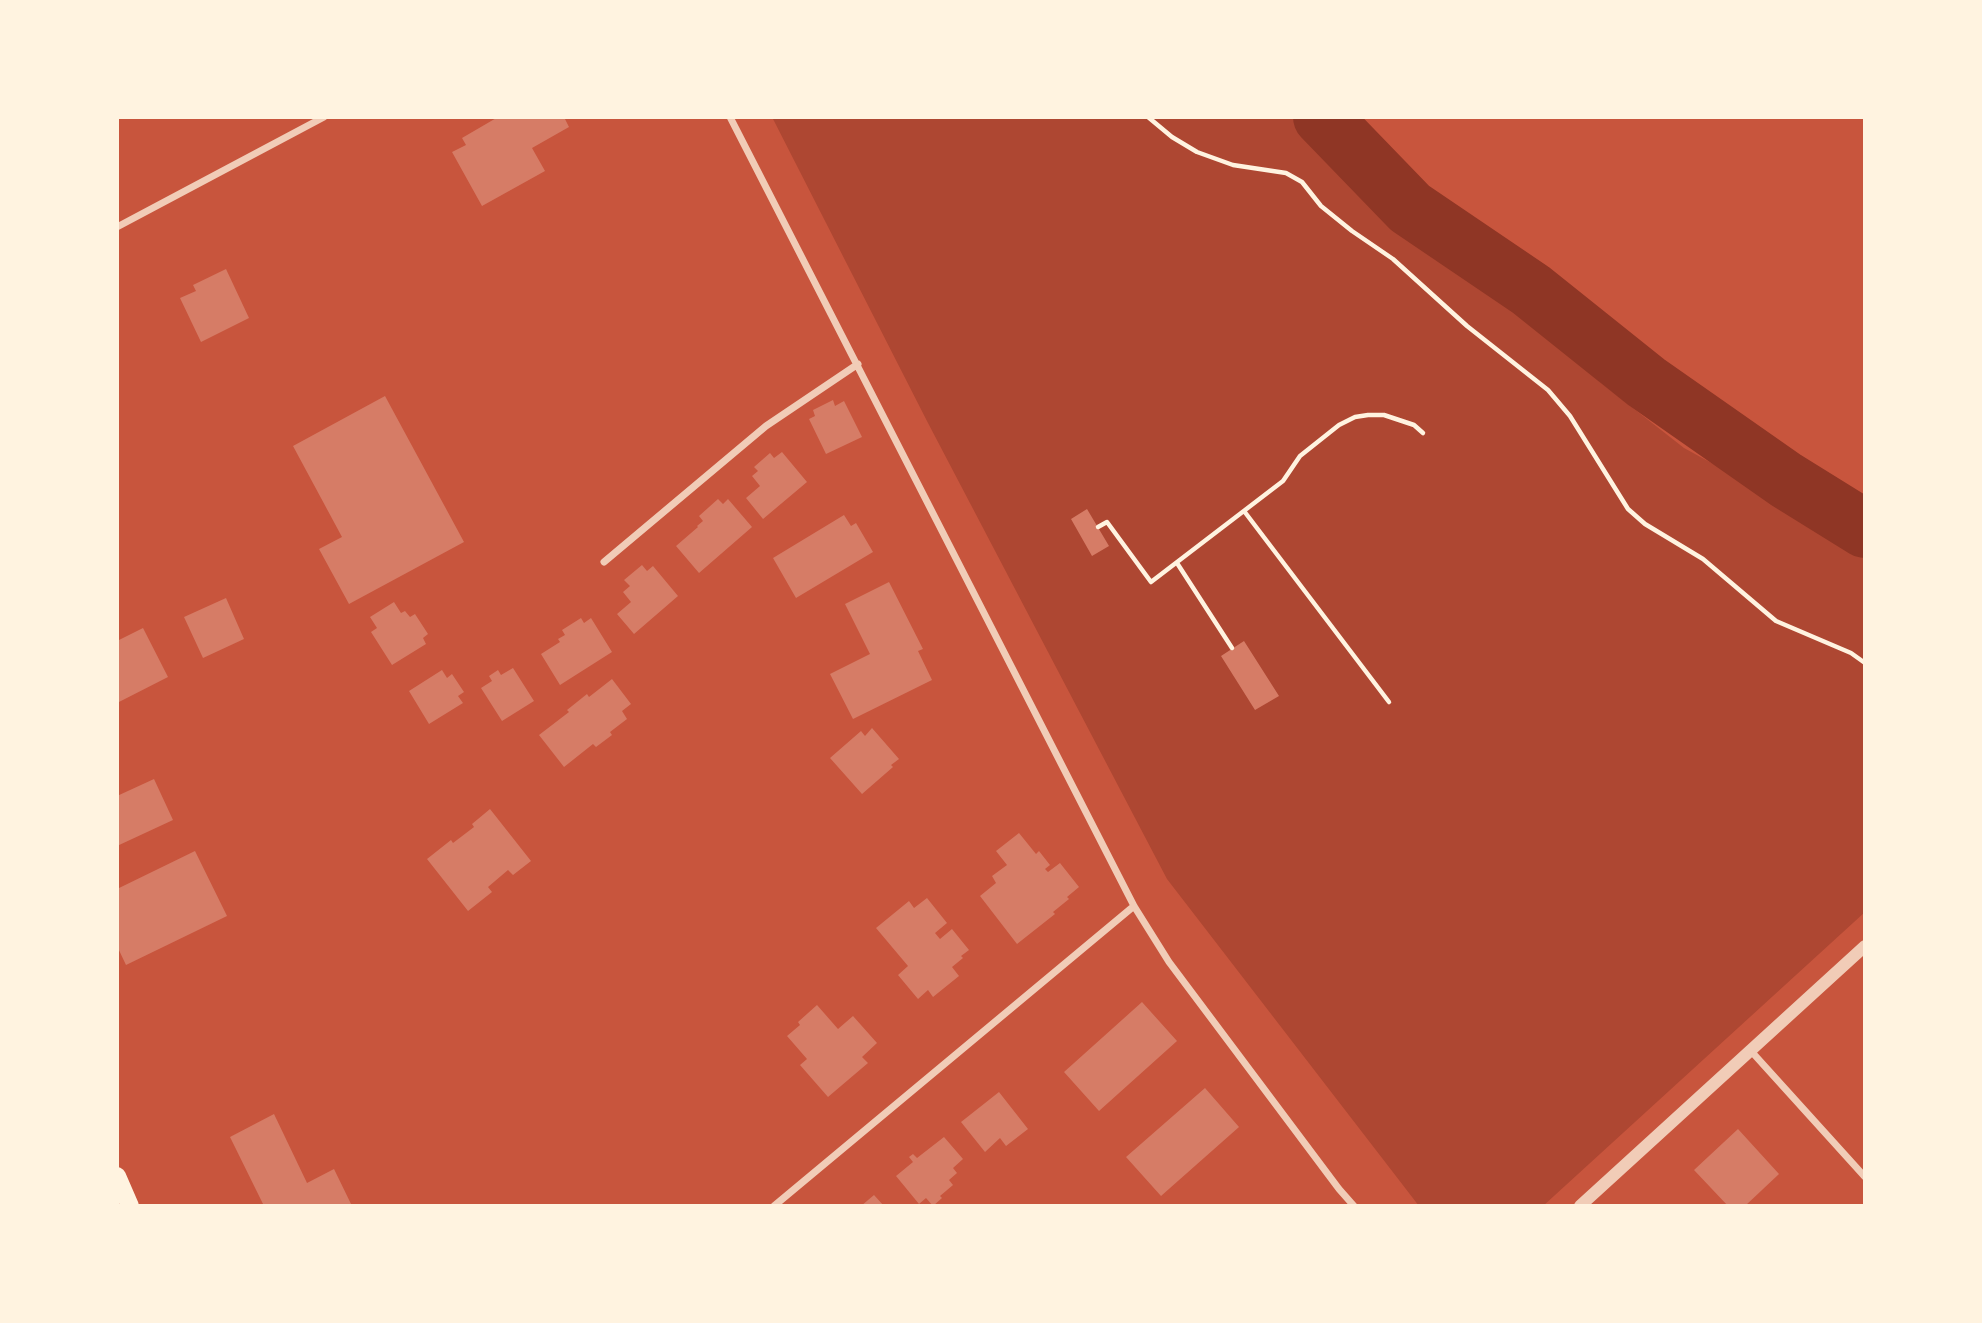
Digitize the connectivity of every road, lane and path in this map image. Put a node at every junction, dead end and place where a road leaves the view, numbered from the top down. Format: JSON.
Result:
{"nodes":[{"id":1,"x":324,"y":117,"type":"edge"},
{"id":2,"x":730,"y":117,"type":"edge"},
{"id":3,"x":1148,"y":117,"type":"edge"},
{"id":4,"x":117,"y":227,"type":"edge"},
{"id":5,"x":858,"y":364,"type":"junction"},
{"id":6,"x":1423,"y":433,"type":"dead end"},
{"id":7,"x":1244,"y":510,"type":"junction"},
{"id":8,"x":1098,"y":527,"type":"dead end"},
{"id":9,"x":604,"y":562,"type":"dead end"},
{"id":10,"x":1177,"y":563,"type":"junction"},
{"id":11,"x":1232,"y":649,"type":"dead end"},
{"id":12,"x":1865,"y":663,"type":"edge"},
{"id":13,"x":1389,"y":702,"type":"dead end"},
{"id":14,"x":1134,"y":906,"type":"junction"},
{"id":15,"x":1865,"y":946,"type":"edge"},
{"id":16,"x":1751,"y":1051,"type":"junction"},
{"id":17,"x":117,"y":1176,"type":"edge"},
{"id":18,"x":1865,"y":1177,"type":"edge"},
{"id":19,"x":130,"y":1206,"type":"edge"},
{"id":20,"x":774,"y":1206,"type":"edge"},
{"id":21,"x":1354,"y":1206,"type":"edge"},
{"id":22,"x":1580,"y":1206,"type":"edge"}],
"edges":[{"from":1,"to":4,"type":"street"},
{"from":2,"to":5,"type":"street"},
{"from":3,"to":12,"type":"path"},
{"from":5,"to":9,"type":"street"},
{"from":5,"to":14,"type":"street"},
{"from":6,"to":7,"type":"path"},
{"from":7,"to":10,"type":"path"},
{"from":7,"to":13,"type":"path"},
{"from":8,"to":10,"type":"path"},
{"from":10,"to":11,"type":"path"},
{"from":14,"to":20,"type":"street"},
{"from":14,"to":21,"type":"street"},
{"from":15,"to":16,"type":"street"},
{"from":16,"to":18,"type":"street"},
{"from":16,"to":22,"type":"street"},
{"from":17,"to":19,"type":"main road"}]}
